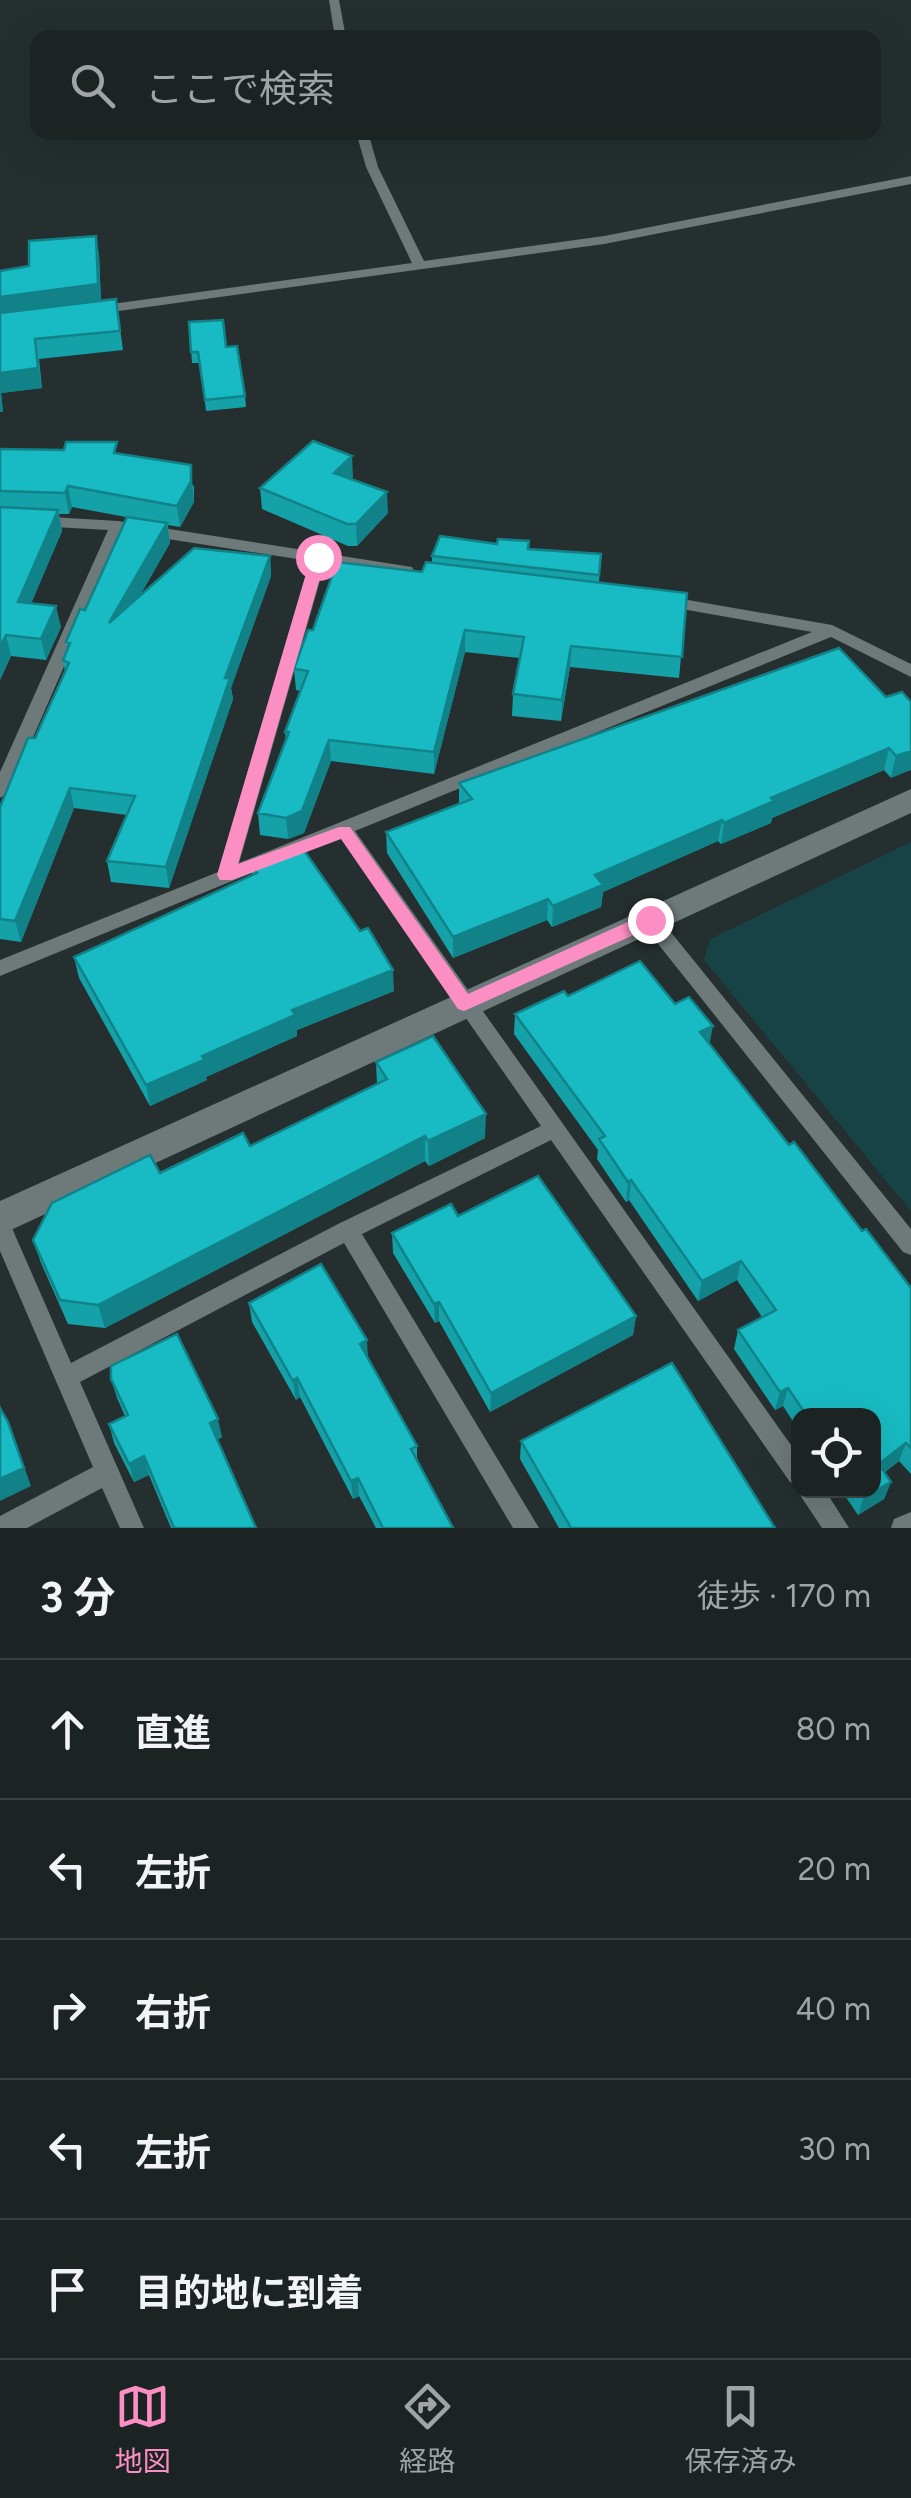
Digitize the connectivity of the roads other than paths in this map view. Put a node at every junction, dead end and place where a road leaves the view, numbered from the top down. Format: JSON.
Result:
{"nodes":[{"id":1,"x":334,"y":0,"type":"edge"},
{"id":2,"x":339,"y":30,"type":"edge"},
{"id":3,"x":364,"y":140,"type":"edge"},
{"id":4,"x":911,"y":180,"type":"edge"},
{"id":5,"x":420,"y":266,"type":"junction"},
{"id":6,"x":84,"y":312,"type":"edge"},
{"id":7,"x":0,"y":519,"type":"edge"},
{"id":8,"x":118,"y":526,"type":"junction"},
{"id":9,"x":318,"y":557,"type":"junction"},
{"id":10,"x":430,"y":575,"type":"edge"},
{"id":11,"x":646,"y":599,"type":"edge"},
{"id":12,"x":832,"y":630,"type":"junction"},
{"id":13,"x":911,"y":672,"type":"edge"},
{"id":14,"x":0,"y":792,"type":"edge"},
{"id":15,"x":911,"y":800,"type":"edge"},
{"id":16,"x":344,"y":831,"type":"junction"},
{"id":17,"x":226,"y":875,"type":"junction"},
{"id":18,"x":650,"y":920,"type":"junction"},
{"id":19,"x":0,"y":968,"type":"edge"},
{"id":20,"x":464,"y":1004,"type":"junction"},
{"id":21,"x":554,"y":1128,"type":"junction"},
{"id":22,"x":0,"y":1219,"type":"edge"},
{"id":23,"x":0,"y":1226,"type":"edge"},
{"id":24,"x":348,"y":1230,"type":"junction"},
{"id":25,"x":911,"y":1245,"type":"edge"},
{"id":26,"x":68,"y":1376,"type":"junction"},
{"id":27,"x":791,"y":1464,"type":"edge"},
{"id":28,"x":106,"y":1473,"type":"junction"},
{"id":29,"x":816,"y":1498,"type":"edge"},
{"id":30,"x":911,"y":1524,"type":"edge"},
{"id":31,"x":2,"y":1528,"type":"edge"},
{"id":32,"x":132,"y":1528,"type":"edge"},
{"id":33,"x":527,"y":1528,"type":"edge"},
{"id":34,"x":837,"y":1528,"type":"edge"},
{"id":35,"x":903,"y":1528,"type":"edge"}],
"edges":[{"from":1,"to":2,"type":"lane"},
{"from":3,"to":5,"type":"lane"},
{"from":4,"to":5,"type":"lane"},
{"from":5,"to":6,"type":"lane"},
{"from":7,"to":8,"type":"lane"},
{"from":8,"to":9,"type":"lane"},
{"from":8,"to":14,"type":"lane"},
{"from":9,"to":10,"type":"lane"},
{"from":9,"to":17,"type":"lane"},
{"from":11,"to":12,"type":"lane"},
{"from":12,"to":13,"type":"lane"},
{"from":12,"to":16,"type":"lane"},
{"from":15,"to":18,"type":"street"},
{"from":16,"to":17,"type":"lane"},
{"from":16,"to":20,"type":"lane"},
{"from":17,"to":19,"type":"lane"},
{"from":18,"to":20,"type":"street"},
{"from":18,"to":25,"type":"lane"},
{"from":20,"to":21,"type":"lane"},
{"from":20,"to":22,"type":"street"},
{"from":21,"to":24,"type":"lane"},
{"from":21,"to":27,"type":"lane"},
{"from":23,"to":26,"type":"lane"},
{"from":24,"to":26,"type":"lane"},
{"from":24,"to":33,"type":"lane"},
{"from":26,"to":28,"type":"lane"},
{"from":28,"to":31,"type":"lane"},
{"from":28,"to":32,"type":"lane"},
{"from":29,"to":34,"type":"lane"},
{"from":30,"to":35,"type":"lane"}]}
